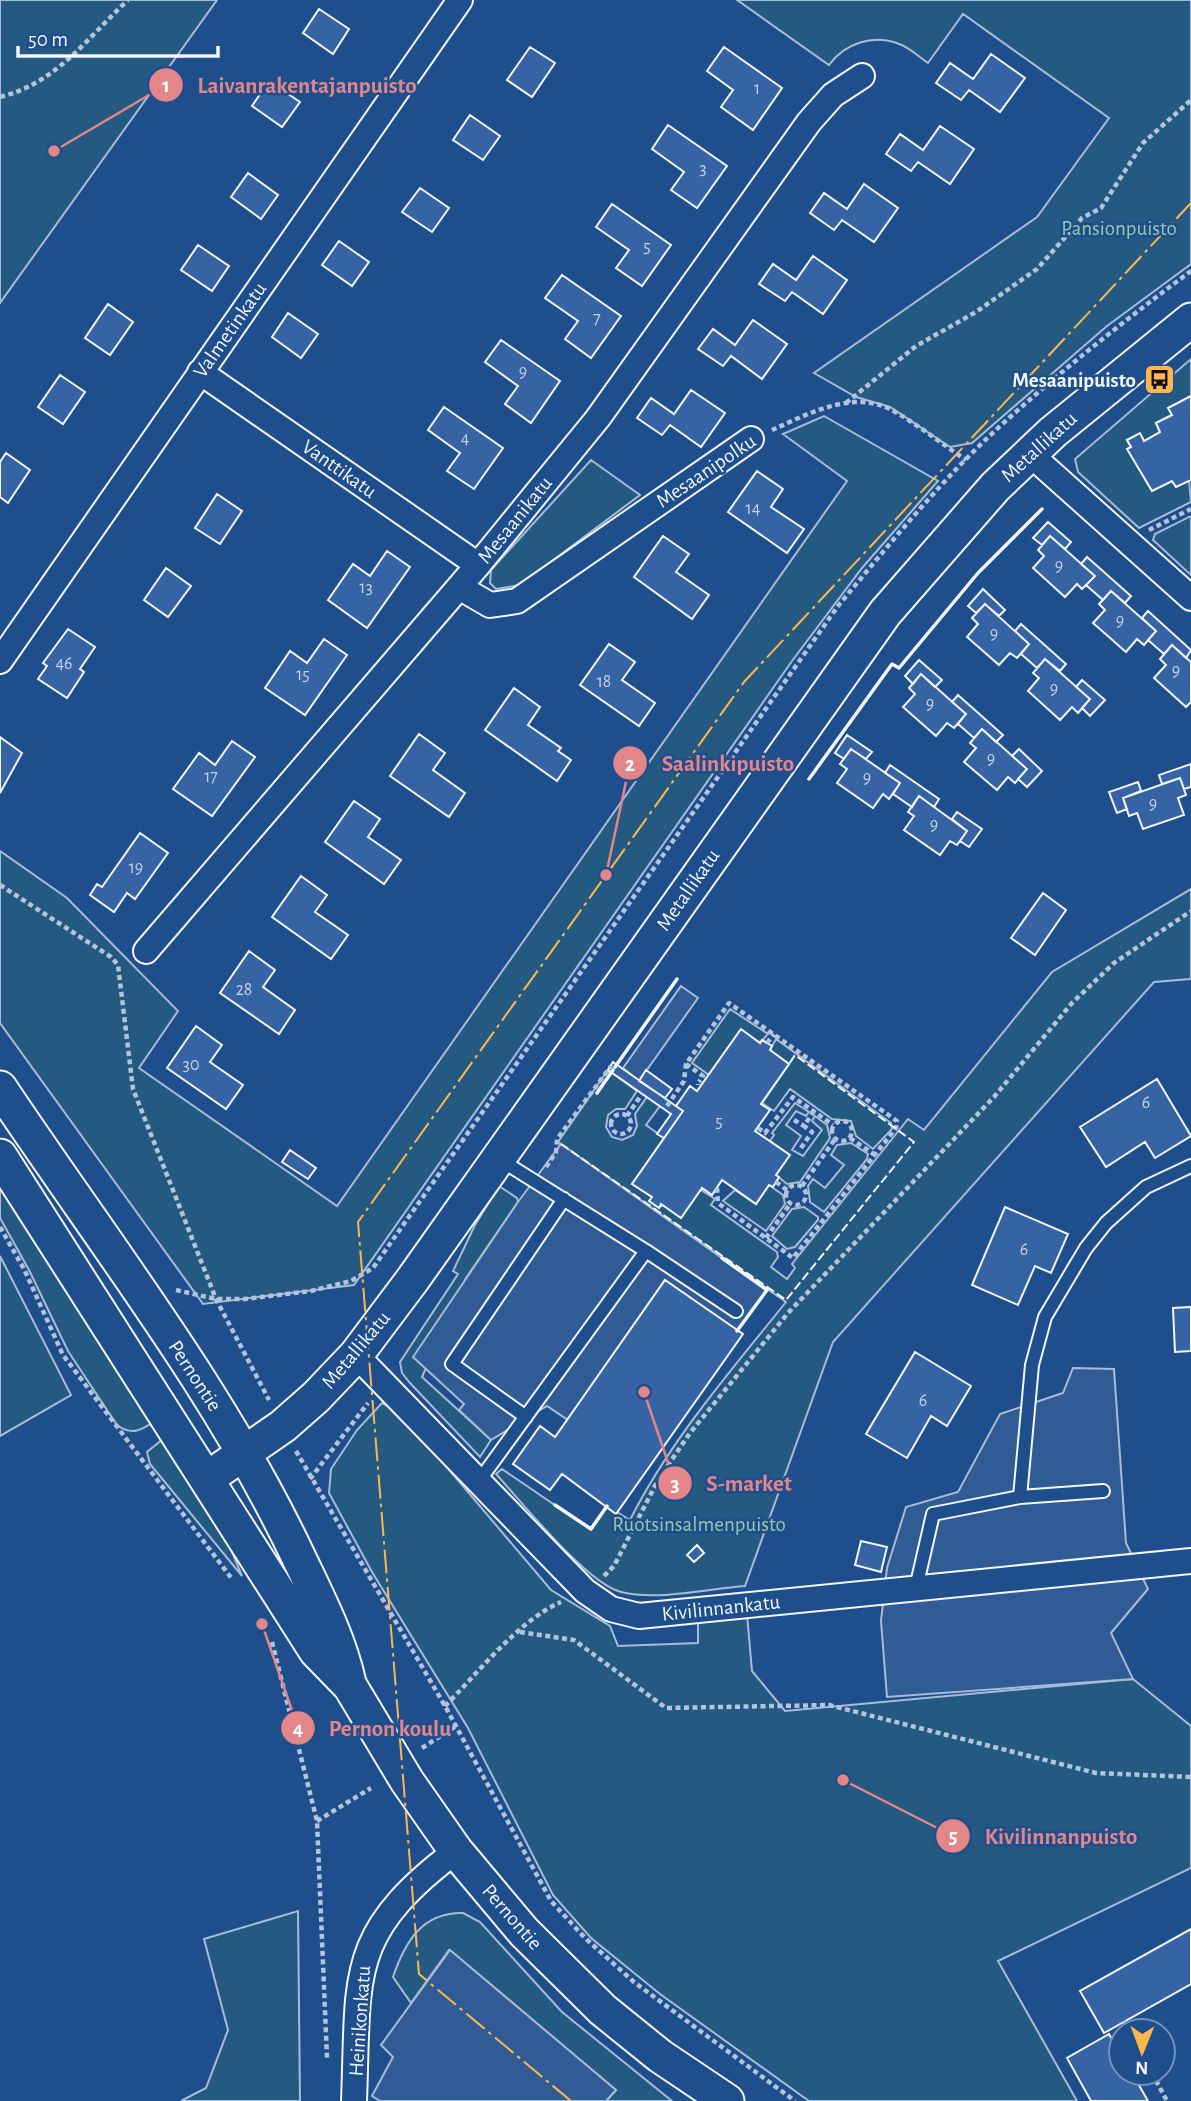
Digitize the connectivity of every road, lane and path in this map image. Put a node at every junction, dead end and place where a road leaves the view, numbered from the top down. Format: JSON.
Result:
{"nodes":[{"id":1,"x":128,"y":0,"type":"edge"},
{"id":2,"x":460,"y":0,"type":"edge"},
{"id":3,"x":862,"y":76,"type":"dead end"},
{"id":4,"x":0,"y":97,"type":"edge"},
{"id":5,"x":1191,"y":100,"type":"edge"},
{"id":6,"x":1191,"y":271,"type":"edge"},
{"id":7,"x":1191,"y":320,"type":"edge"},
{"id":8,"x":200,"y":372,"type":"junction"},
{"id":9,"x":846,"y":403,"type":"junction"},
{"id":10,"x":751,"y":439,"type":"joint"},
{"id":11,"x":1030,"y":454,"type":"junction"},
{"id":12,"x":966,"y":460,"type":"junction"},
{"id":13,"x":1191,"y":509,"type":"edge"},
{"id":14,"x":1142,"y":534,"type":"dead end"},
{"id":15,"x":478,"y":565,"type":"junction"},
{"id":16,"x":856,"y":584,"type":"junction"},
{"id":17,"x":459,"y":587,"type":"junction"},
{"id":18,"x":864,"y":591,"type":"dead end"},
{"id":19,"x":1191,"y":598,"type":"edge"},
{"id":20,"x":0,"y":660,"type":"edge"},
{"id":21,"x":0,"y":885,"type":"edge"},
{"id":22,"x":1191,"y":911,"type":"edge"},
{"id":23,"x":146,"y":951,"type":"dead end"},
{"id":24,"x":774,"y":1034,"type":"junction"},
{"id":25,"x":767,"y":1043,"type":"dead end"},
{"id":26,"x":686,"y":1064,"type":"junction"},
{"id":27,"x":611,"y":1066,"type":"dead end"},
{"id":28,"x":698,"y":1084,"type":"dead end"},
{"id":29,"x":680,"y":1087,"type":"junction"},
{"id":30,"x":0,"y":1088,"type":"edge"},
{"id":31,"x":686,"y":1092,"type":"dead end"},
{"id":32,"x":642,"y":1094,"type":"dead end"},
{"id":33,"x":667,"y":1106,"type":"dead end"},
{"id":34,"x":814,"y":1111,"type":"junction"},
{"id":35,"x":627,"y":1116,"type":"junction"},
{"id":36,"x":794,"y":1120,"type":"dead end"},
{"id":37,"x":834,"y":1125,"type":"junction"},
{"id":38,"x":804,"y":1126,"type":"junction"},
{"id":39,"x":758,"y":1128,"type":"dead end"},
{"id":40,"x":850,"y":1138,"type":"junction"},
{"id":41,"x":835,"y":1139,"type":"junction"},
{"id":42,"x":801,"y":1148,"type":"dead end"},
{"id":43,"x":875,"y":1155,"type":"junction"},
{"id":44,"x":0,"y":1156,"type":"edge"},
{"id":45,"x":498,"y":1158,"type":"junction"},
{"id":46,"x":1191,"y":1166,"type":"edge"},
{"id":47,"x":536,"y":1182,"type":"junction"},
{"id":48,"x":776,"y":1182,"type":"dead end"},
{"id":49,"x":802,"y":1186,"type":"junction"},
{"id":50,"x":717,"y":1188,"type":"dead end"},
{"id":51,"x":787,"y":1190,"type":"junction"},
{"id":52,"x":564,"y":1199,"type":"junction"},
{"id":53,"x":790,"y":1204,"type":"junction"},
{"id":54,"x":0,"y":1227,"type":"edge"},
{"id":55,"x":766,"y":1238,"type":"junction"},
{"id":56,"x":646,"y":1251,"type":"junction"},
{"id":57,"x":170,"y":1289,"type":"dead end"},
{"id":58,"x":216,"y":1300,"type":"junction"},
{"id":59,"x":736,"y":1311,"type":"dead end"},
{"id":60,"x":356,"y":1355,"type":"junction"},
{"id":61,"x":368,"y":1403,"type":"dead end"},
{"id":62,"x":526,"y":1417,"type":"junction"},
{"id":63,"x":283,"y":1426,"type":"junction"},
{"id":64,"x":243,"y":1453,"type":"junction"},
{"id":65,"x":208,"y":1478,"type":"junction"},
{"id":66,"x":310,"y":1479,"type":"junction"},
{"id":67,"x":479,"y":1481,"type":"junction"},
{"id":68,"x":1103,"y":1491,"type":"dead end"},
{"id":69,"x":1020,"y":1497,"type":"junction"},
{"id":70,"x":1191,"y":1561,"type":"edge"},
{"id":71,"x":234,"y":1581,"type":"dead end"},
{"id":72,"x":916,"y":1588,"type":"junction"},
{"id":73,"x":586,"y":1591,"type":"junction"},
{"id":74,"x":519,"y":1632,"type":"junction"},
{"id":75,"x":268,"y":1634,"type":"dead end"},
{"id":76,"x":350,"y":1686,"type":"junction"},
{"id":77,"x":445,"y":1706,"type":"junction"},
{"id":78,"x":456,"y":1726,"type":"junction"},
{"id":79,"x":418,"y":1751,"type":"dead end"},
{"id":80,"x":1191,"y":1777,"type":"edge"},
{"id":81,"x":371,"y":1788,"type":"dead end"},
{"id":82,"x":317,"y":1821,"type":"junction"},
{"id":83,"x":456,"y":1851,"type":"junction"},
{"id":84,"x":327,"y":2062,"type":"dead end"},
{"id":85,"x":355,"y":2101,"type":"edge"},
{"id":86,"x":727,"y":2101,"type":"edge"},
{"id":87,"x":795,"y":2101,"type":"edge"}],
"edges":[{"from":1,"to":4,"type":"path"},
{"from":2,"to":8,"type":"street","name":"Valmetinkatu"},
{"from":3,"to":15,"type":"street","name":"Mesaanikatu"},
{"from":5,"to":9,"type":"path"},
{"from":6,"to":12,"type":"path"},
{"from":7,"to":11,"type":"street","name":"Metallikatu"},
{"from":8,"to":15,"type":"street","name":"Vanttikatu"},
{"from":8,"to":20,"type":"street","name":"Valmetinkatu"},
{"from":9,"to":10,"type":"path","name":"Mesaanipolku"},
{"from":9,"to":12,"type":"path","name":"Mesaanipolku"},
{"from":10,"to":17,"type":"street","name":"Mesaanipolku"},
{"from":11,"to":19,"type":"street"},
{"from":11,"to":45,"type":"street","name":"Metallikatu"},
{"from":12,"to":16,"type":"path"},
{"from":13,"to":14,"type":"path"},
{"from":15,"to":17,"type":"street","name":"Mesaanikatu"},
{"from":16,"to":18,"type":"path"},
{"from":16,"to":58,"type":"path"},
{"from":17,"to":23,"type":"street","name":"Mesaanikatu"},
{"from":21,"to":58,"type":"path"},
{"from":22,"to":73,"type":"path"},
{"from":24,"to":25,"type":"path"},
{"from":24,"to":26,"type":"path"},
{"from":24,"to":43,"type":"path"},
{"from":26,"to":28,"type":"path"},
{"from":26,"to":29,"type":"path"},
{"from":27,"to":47,"type":"path"},
{"from":29,"to":31,"type":"path"},
{"from":29,"to":33,"type":"path"},
{"from":30,"to":64,"type":"street","name":"Pernontie"},
{"from":32,"to":35,"type":"path"},
{"from":34,"to":37,"type":"path"},
{"from":34,"to":38,"type":"path"},
{"from":34,"to":39,"type":"path"},
{"from":35,"to":35,"type":"path"},
{"from":36,"to":38,"type":"path"},
{"from":37,"to":40,"type":"path"},
{"from":37,"to":41,"type":"path"},
{"from":38,"to":42,"type":"path"},
{"from":40,"to":41,"type":"path"},
{"from":40,"to":43,"type":"path"},
{"from":41,"to":49,"type":"path"},
{"from":43,"to":55,"type":"path"},
{"from":44,"to":65,"type":"street","name":"Pernontie"},
{"from":45,"to":47,"type":"lane"},
{"from":45,"to":60,"type":"street","name":"Metallikatu"},
{"from":46,"to":69,"type":"lane"},
{"from":47,"to":52,"type":"lane"},
{"from":48,"to":51,"type":"path"},
{"from":49,"to":51,"type":"path"},
{"from":49,"to":53,"type":"path"},
{"from":50,"to":55,"type":"path"},
{"from":51,"to":53,"type":"path"},
{"from":52,"to":56,"type":"lane"},
{"from":52,"to":62,"type":"lane"},
{"from":53,"to":55,"type":"path"},
{"from":54,"to":71,"type":"path"},
{"from":56,"to":59,"type":"lane"},
{"from":56,"to":62,"type":"lane"},
{"from":57,"to":58,"type":"path"},
{"from":58,"to":63,"type":"path"},
{"from":60,"to":63,"type":"street","name":"Metallikatu"},
{"from":60,"to":67,"type":"street","name":"Kivilinnankatu"},
{"from":61,"to":66,"type":"path"},
{"from":62,"to":67,"type":"lane"},
{"from":63,"to":64,"type":"street","name":"Metallikatu"},
{"from":63,"to":66,"type":"path"},
{"from":64,"to":65,"type":"street","name":"Metallikatu"},
{"from":64,"to":76,"type":"street","name":"Pernontie"},
{"from":65,"to":76,"type":"street","name":"Pernontie"},
{"from":66,"to":77,"type":"path"},
{"from":67,"to":73,"type":"street","name":"Kivilinnankatu"},
{"from":68,"to":69,"type":"lane"},
{"from":69,"to":72,"type":"lane"},
{"from":70,"to":72,"type":"street","name":"Kivilinnankatu"},
{"from":72,"to":73,"type":"street","name":"Kivilinnankatu"},
{"from":73,"to":74,"type":"path"},
{"from":74,"to":77,"type":"path"},
{"from":74,"to":80,"type":"path"},
{"from":75,"to":82,"type":"path"},
{"from":76,"to":83,"type":"street","name":"Pernontie"},
{"from":77,"to":78,"type":"path"},
{"from":78,"to":79,"type":"path"},
{"from":78,"to":87,"type":"path"},
{"from":81,"to":82,"type":"path"},
{"from":82,"to":84,"type":"path"},
{"from":83,"to":85,"type":"street","name":"Heinikonkatu"},
{"from":83,"to":86,"type":"street","name":"Pernontie"}]}
